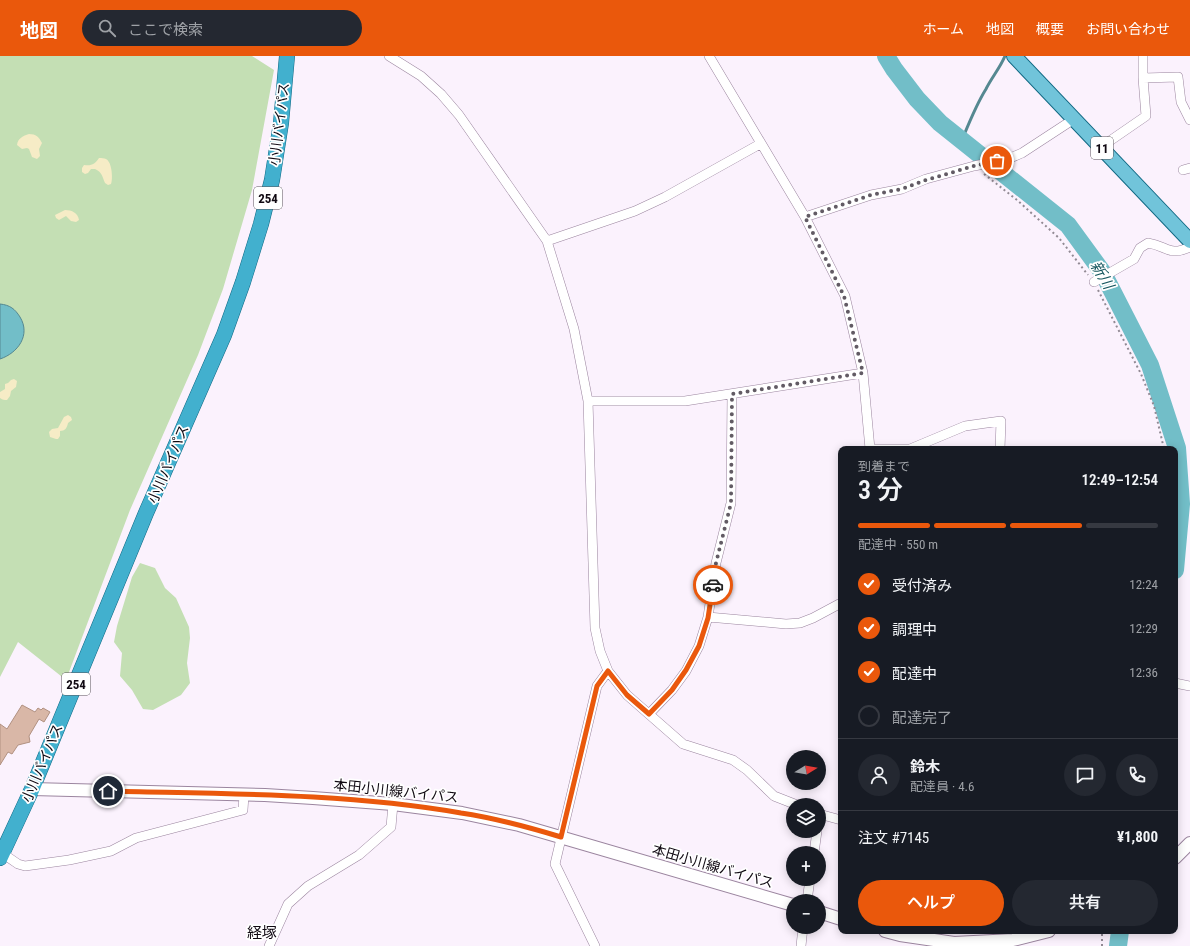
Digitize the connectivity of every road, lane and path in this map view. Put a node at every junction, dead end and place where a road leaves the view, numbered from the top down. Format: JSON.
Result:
{"nodes":[{"id":1,"x":287,"y":56,"type":"edge"},
{"id":2,"x":389,"y":56,"type":"edge"},
{"id":3,"x":709,"y":56,"type":"edge"},
{"id":4,"x":1014,"y":56,"type":"edge"},
{"id":5,"x":1143,"y":56,"type":"edge"},
{"id":6,"x":1144,"y":78,"type":"junction"},
{"id":7,"x":1074,"y":119,"type":"junction"},
{"id":8,"x":1190,"y":120,"type":"edge"},
{"id":9,"x":760,"y":144,"type":"junction"},
{"id":10,"x":1101,"y":147,"type":"junction"},
{"id":11,"x":974,"y":166,"type":"junction"},
{"id":12,"x":805,"y":217,"type":"junction"},
{"id":13,"x":547,"y":240,"type":"junction"},
{"id":14,"x":1190,"y":240,"type":"edge"},
{"id":15,"x":1190,"y":247,"type":"edge"},
{"id":16,"x":1094,"y":282,"type":"junction"},
{"id":17,"x":863,"y":373,"type":"junction"},
{"id":18,"x":732,"y":394,"type":"junction"},
{"id":19,"x":588,"y":400,"type":"junction"},
{"id":20,"x":870,"y":446,"type":"edge"},
{"id":21,"x":917,"y":446,"type":"edge"},
{"id":22,"x":1000,"y":446,"type":"edge"},
{"id":23,"x":1163,"y":446,"type":"edge"},
{"id":24,"x":838,"y":605,"type":"edge"},
{"id":25,"x":708,"y":618,"type":"junction"},
{"id":26,"x":608,"y":671,"type":"junction"},
{"id":27,"x":1178,"y":684,"type":"edge"},
{"id":28,"x":1190,"y":686,"type":"edge"},
{"id":29,"x":649,"y":714,"type":"junction"},
{"id":30,"x":32,"y":789,"type":"junction"},
{"id":31,"x":244,"y":794,"type":"junction"},
{"id":32,"x":786,"y":801,"type":"edge"},
{"id":33,"x":393,"y":804,"type":"junction"},
{"id":34,"x":826,"y":817,"type":"edge"},
{"id":35,"x":838,"y":819,"type":"edge"},
{"id":36,"x":561,"y":837,"type":"junction"},
{"id":37,"x":1190,"y":843,"type":"edge"},
{"id":38,"x":1,"y":855,"type":"edge"},
{"id":39,"x":1178,"y":855,"type":"edge"},
{"id":40,"x":786,"y":903,"type":"edge"},
{"id":41,"x":826,"y":914,"type":"edge"},
{"id":42,"x":838,"y":917,"type":"edge"},
{"id":43,"x":802,"y":934,"type":"edge"},
{"id":44,"x":908,"y":934,"type":"edge"},
{"id":45,"x":1037,"y":934,"type":"edge"},
{"id":46,"x":1102,"y":934,"type":"edge"},
{"id":47,"x":269,"y":946,"type":"edge"},
{"id":48,"x":596,"y":946,"type":"edge"},
{"id":49,"x":800,"y":946,"type":"edge"},
{"id":50,"x":1102,"y":946,"type":"edge"}],
"edges":[{"from":1,"to":30,"type":"highway","name":"小川バイパス","number":"254"},
{"from":2,"to":13,"type":"street"},
{"from":3,"to":9,"type":"street"},
{"from":4,"to":7,"type":"main road","number":"11"},
{"from":5,"to":6,"type":"street"},
{"from":6,"to":8,"type":"street"},
{"from":6,"to":10,"type":"street"},
{"from":7,"to":10,"type":"main road","number":"11"},
{"from":7,"to":11,"type":"street"},
{"from":9,"to":12,"type":"street"},
{"from":9,"to":13,"type":"street"},
{"from":10,"to":14,"type":"main road","number":"11"},
{"from":11,"to":12,"type":"street"},
{"from":11,"to":16,"type":"path"},
{"from":12,"to":17,"type":"street"},
{"from":13,"to":19,"type":"street"},
{"from":15,"to":16,"type":"street"},
{"from":16,"to":23,"type":"path"},
{"from":17,"to":18,"type":"street"},
{"from":17,"to":20,"type":"street"},
{"from":18,"to":19,"type":"street"},
{"from":18,"to":25,"type":"street"},
{"from":19,"to":26,"type":"street"},
{"from":21,"to":22,"type":"street"},
{"from":24,"to":25,"type":"street"},
{"from":25,"to":29,"type":"street"},
{"from":26,"to":29,"type":"street"},
{"from":26,"to":36,"type":"street"},
{"from":27,"to":28,"type":"street"},
{"from":29,"to":32,"type":"street"},
{"from":30,"to":31,"type":"main road","name":"本田小川線バイパス"},
{"from":30,"to":38,"type":"highway","name":"小川バイパス","number":"254"},
{"from":31,"to":33,"type":"main road","name":"本田小川線バイパス"},
{"from":31,"to":38,"type":"street"},
{"from":33,"to":36,"type":"main road","name":"本田小川線バイパス"},
{"from":33,"to":47,"type":"street"},
{"from":34,"to":35,"type":"street"},
{"from":36,"to":40,"type":"main road","name":"本田小川線バイパス"},
{"from":36,"to":48,"type":"street"},
{"from":37,"to":39,"type":"main road"},
{"from":41,"to":42,"type":"main road"},
{"from":43,"to":49,"type":"street"},
{"from":44,"to":45,"type":"main road"},
{"from":46,"to":50,"type":"path"}]}
